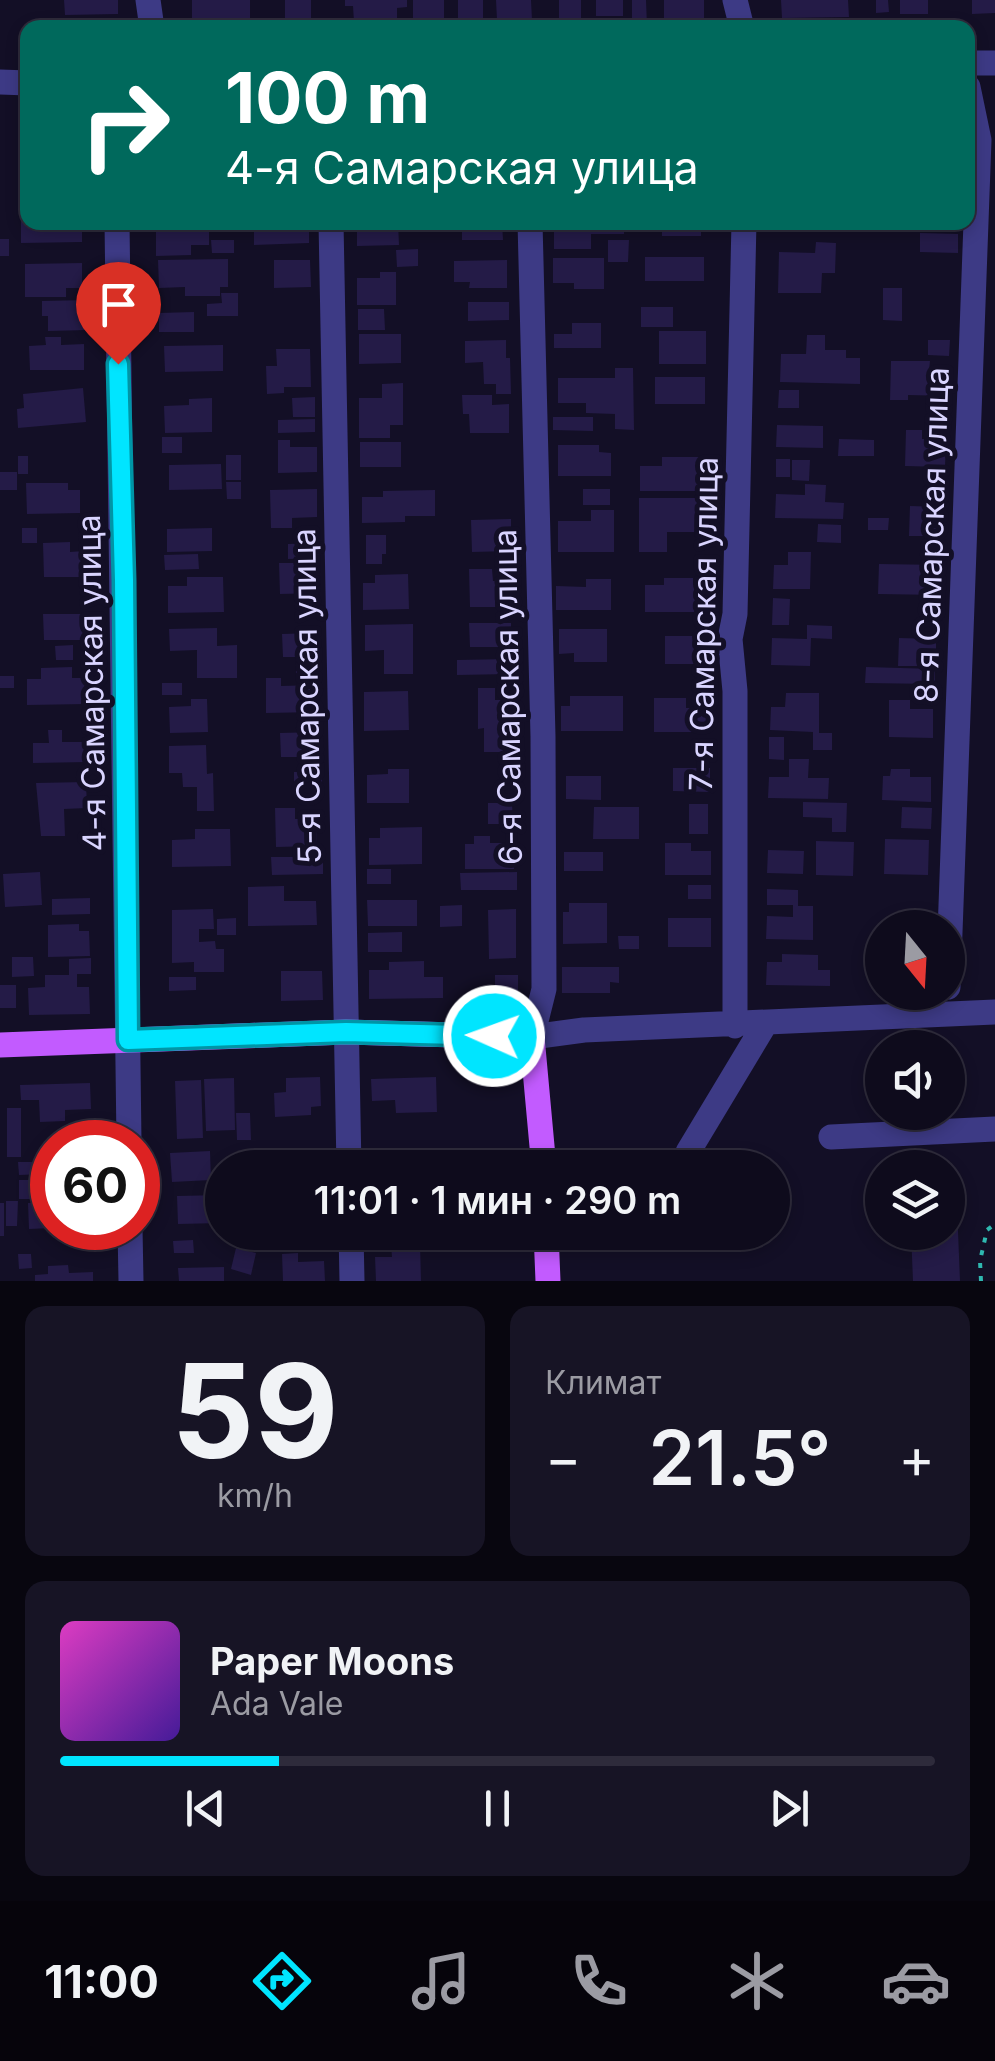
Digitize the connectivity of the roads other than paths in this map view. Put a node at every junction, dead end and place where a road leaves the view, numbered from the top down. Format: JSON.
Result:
{"nodes":[{"id":1,"x":995,"y":118,"type":"edge"},
{"id":2,"x":975,"y":121,"type":"edge"},
{"id":3,"x":979,"y":140,"type":"junction"},
{"id":4,"x":117,"y":230,"type":"edge"},
{"id":5,"x":331,"y":230,"type":"edge"},
{"id":6,"x":530,"y":230,"type":"edge"},
{"id":7,"x":744,"y":230,"type":"edge"},
{"id":8,"x":950,"y":910,"type":"edge"},
{"id":9,"x":965,"y":1003,"type":"edge"},
{"id":10,"x":865,"y":1009,"type":"edge"},
{"id":11,"x":995,"y":1012,"type":"edge"},
{"id":12,"x":765,"y":1024,"type":"junction"},
{"id":13,"x":735,"y":1026,"type":"junction"},
{"id":14,"x":346,"y":1032,"type":"junction"},
{"id":15,"x":532,"y":1037,"type":"junction"},
{"id":16,"x":128,"y":1040,"type":"junction"},
{"id":17,"x":0,"y":1045,"type":"edge"},
{"id":18,"x":129,"y":1120,"type":"edge"},
{"id":19,"x":995,"y":1129,"type":"edge"},
{"id":20,"x":831,"y":1136,"type":"dead end"},
{"id":21,"x":349,"y":1150,"type":"edge"},
{"id":22,"x":542,"y":1150,"type":"edge"},
{"id":23,"x":689,"y":1150,"type":"edge"},
{"id":24,"x":130,"y":1250,"type":"edge"},
{"id":25,"x":351,"y":1250,"type":"edge"},
{"id":26,"x":547,"y":1250,"type":"edge"},
{"id":27,"x":131,"y":1281,"type":"edge"},
{"id":28,"x":352,"y":1281,"type":"edge"},
{"id":29,"x":548,"y":1281,"type":"edge"}],
"edges":[{"from":1,"to":3,"type":"street"},
{"from":2,"to":3,"type":"street","name":"8-я Самарская улица"},
{"from":3,"to":8,"type":"street","name":"8-я Самарская улица"},
{"from":4,"to":16,"type":"street","name":"4-я Самарская улица"},
{"from":5,"to":14,"type":"street","name":"5-я Самарская улица"},
{"from":6,"to":15,"type":"street","name":"6-я Самарская улица"},
{"from":7,"to":13,"type":"street","name":"7-я Самарская улица"},
{"from":9,"to":11,"type":"street"},
{"from":10,"to":12,"type":"street"},
{"from":12,"to":13,"type":"street"},
{"from":12,"to":23,"type":"street"},
{"from":13,"to":15,"type":"street"},
{"from":14,"to":15,"type":"main road"},
{"from":14,"to":16,"type":"main road"},
{"from":14,"to":21,"type":"street","name":"5-я Самарская улица"},
{"from":15,"to":22,"type":"main road","name":"6-я Самарская улица"},
{"from":16,"to":17,"type":"main road"},
{"from":16,"to":18,"type":"street","name":"4-я Самарская улица"},
{"from":19,"to":20,"type":"street"},
{"from":24,"to":27,"type":"street"},
{"from":25,"to":28,"type":"street"},
{"from":26,"to":29,"type":"main road"}]}
